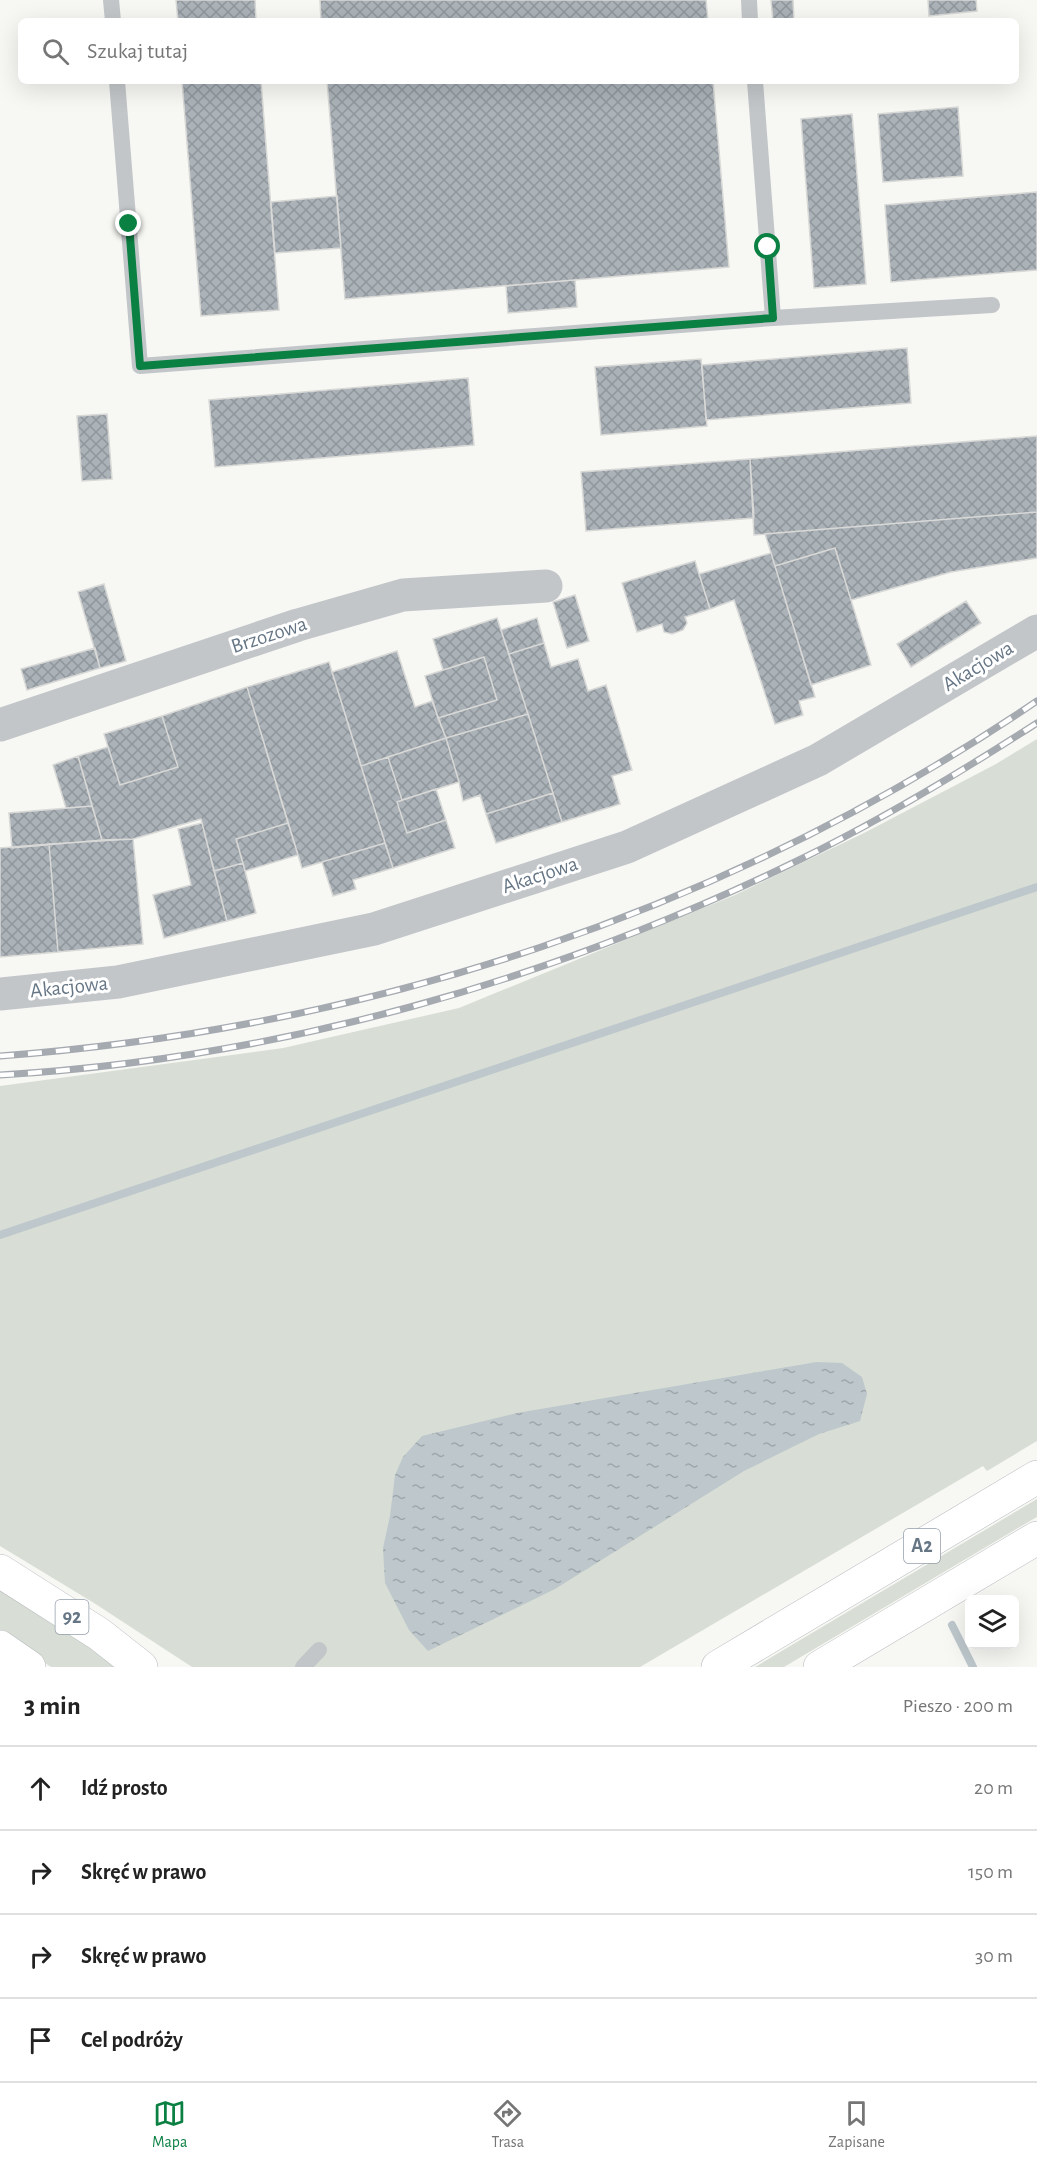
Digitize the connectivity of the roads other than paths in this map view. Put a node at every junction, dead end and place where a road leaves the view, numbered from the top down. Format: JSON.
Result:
{"nodes":[{"id":1,"x":111,"y":0,"type":"edge"},
{"id":2,"x":749,"y":0,"type":"edge"},
{"id":3,"x":112,"y":18,"type":"edge"},
{"id":4,"x":750,"y":18,"type":"edge"},
{"id":5,"x":117,"y":84,"type":"edge"},
{"id":6,"x":755,"y":84,"type":"edge"},
{"id":7,"x":992,"y":305,"type":"dead end"},
{"id":8,"x":773,"y":318,"type":"junction"},
{"id":9,"x":546,"y":586,"type":"dead end"},
{"id":10,"x":1037,"y":631,"type":"edge"},
{"id":11,"x":0,"y":725,"type":"edge"},
{"id":12,"x":0,"y":994,"type":"edge"},
{"id":13,"x":1037,"y":1477,"type":"edge"},
{"id":14,"x":1037,"y":1538,"type":"edge"},
{"id":15,"x":0,"y":1571,"type":"edge"},
{"id":16,"x":0,"y":1647,"type":"edge"},
{"id":17,"x":319,"y":1650,"type":"dead end"},
{"id":18,"x":29,"y":1667,"type":"edge"},
{"id":19,"x":141,"y":1667,"type":"edge"},
{"id":20,"x":303,"y":1667,"type":"edge"},
{"id":21,"x":718,"y":1667,"type":"edge"},
{"id":22,"x":820,"y":1667,"type":"edge"}],
"edges":[{"from":1,"to":3,"type":"lane"},
{"from":2,"to":4,"type":"lane"},
{"from":5,"to":8,"type":"lane"},
{"from":6,"to":8,"type":"lane"},
{"from":7,"to":8,"type":"lane"},
{"from":9,"to":11,"type":"street","name":"Brzozowa"},
{"from":10,"to":12,"type":"street","name":"Akacjowa"},
{"from":13,"to":21,"type":"main road","number":"A2"},
{"from":14,"to":22,"type":"main road","number":"A2"},
{"from":15,"to":19,"type":"main road","number":"92"},
{"from":16,"to":18,"type":"main road"},
{"from":17,"to":20,"type":"lane"}]}
